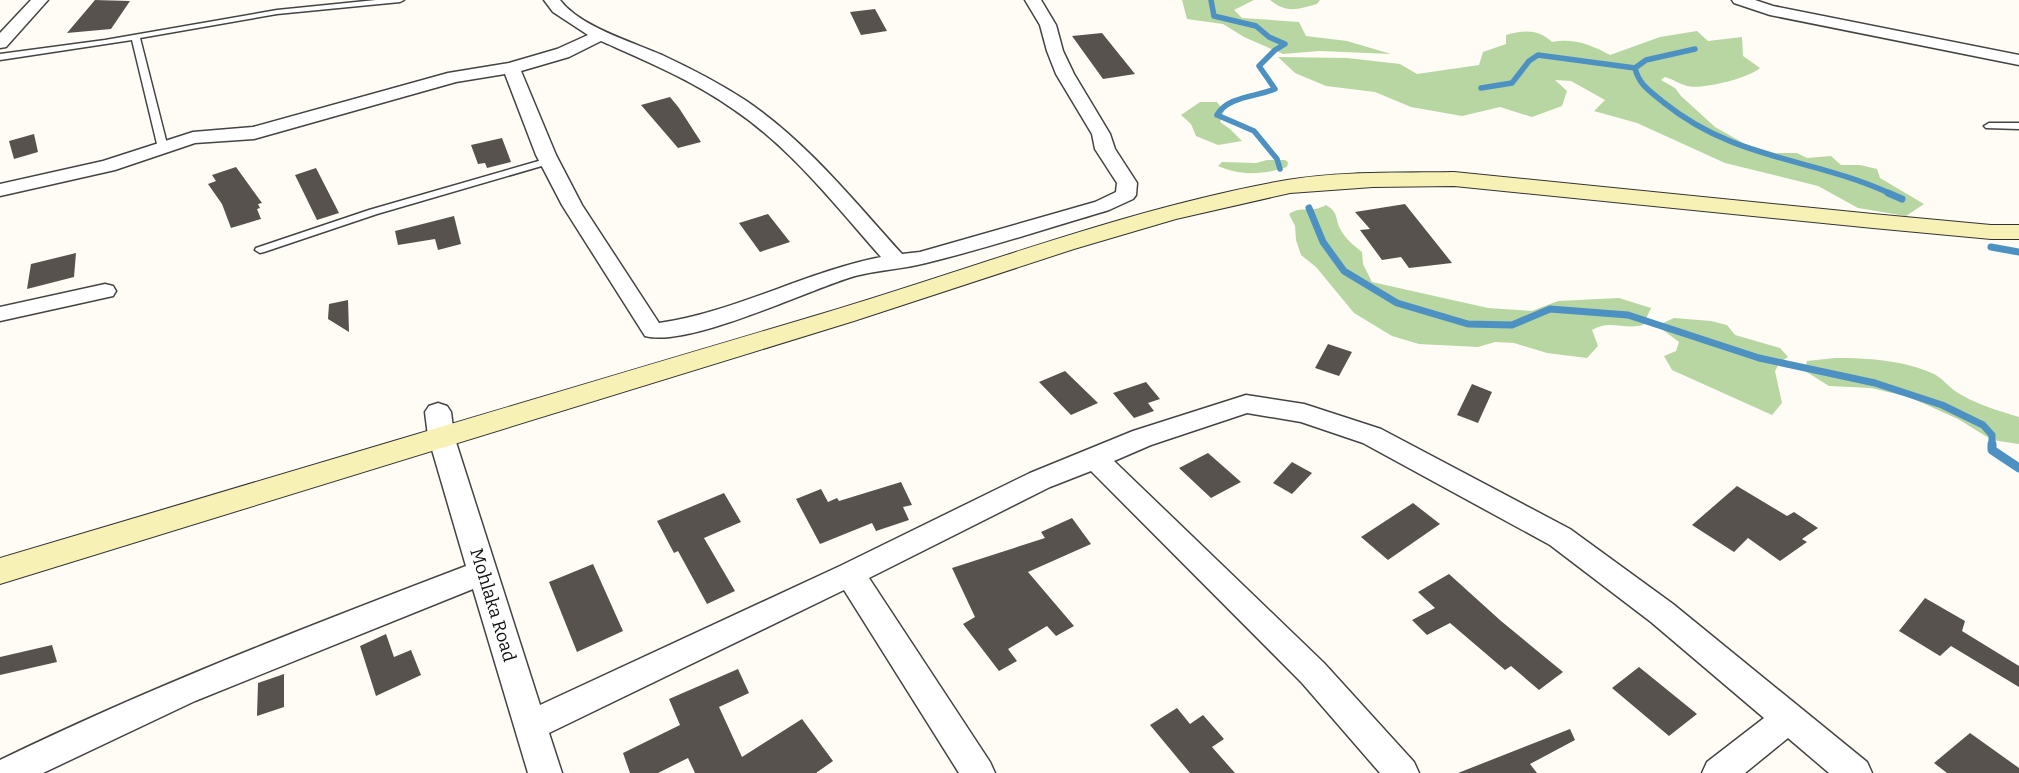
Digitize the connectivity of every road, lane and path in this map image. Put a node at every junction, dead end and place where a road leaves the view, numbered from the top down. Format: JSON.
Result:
{"nodes":[{"id":1,"x":40,"y":0,"type":"edge"},
{"id":2,"x":400,"y":0,"type":"edge"},
{"id":3,"x":552,"y":0,"type":"edge"},
{"id":4,"x":1033,"y":0,"type":"edge"},
{"id":5,"x":1740,"y":0,"type":"edge"},
{"id":6,"x":602,"y":34,"type":"junction"},
{"id":7,"x":135,"y":36,"type":"junction"},
{"id":8,"x":0,"y":43,"type":"edge"},
{"id":9,"x":0,"y":57,"type":"edge"},
{"id":10,"x":2019,"y":60,"type":"edge"},
{"id":11,"x":511,"y":68,"type":"junction"},
{"id":12,"x":1988,"y":126,"type":"dead end"},
{"id":13,"x":2019,"y":126,"type":"edge"},
{"id":14,"x":163,"y":148,"type":"junction"},
{"id":15,"x":549,"y":161,"type":"junction"},
{"id":16,"x":0,"y":190,"type":"edge"},
{"id":17,"x":1024,"y":229,"type":"junction"},
{"id":18,"x":2019,"y":232,"type":"edge"},
{"id":19,"x":260,"y":250,"type":"dead end"},
{"id":20,"x":1041,"y":252,"type":"junction"},
{"id":21,"x":896,"y":261,"type":"junction"},
{"id":22,"x":105,"y":292,"type":"dead end"},
{"id":23,"x":0,"y":314,"type":"edge"},
{"id":24,"x":439,"y":424,"type":"junction"},
{"id":25,"x":1095,"y":460,"type":"junction"},
{"id":26,"x":0,"y":571,"type":"edge"},
{"id":27,"x":483,"y":572,"type":"junction"},
{"id":28,"x":850,"y":574,"type":"junction"},
{"id":29,"x":1789,"y":718,"type":"junction"},
{"id":30,"x":531,"y":725,"type":"junction"},
{"id":31,"x":8,"y":773,"type":"edge"},
{"id":32,"x":545,"y":773,"type":"edge"},
{"id":33,"x":978,"y":773,"type":"edge"},
{"id":34,"x":1402,"y":773,"type":"edge"},
{"id":35,"x":1719,"y":773,"type":"edge"},
{"id":36,"x":1855,"y":773,"type":"edge"}],
"edges":[{"from":1,"to":8,"type":"street"},
{"from":2,"to":7,"type":"lane"},
{"from":3,"to":6,"type":"street"},
{"from":4,"to":17,"type":"street"},
{"from":5,"to":10,"type":"street"},
{"from":6,"to":11,"type":"street"},
{"from":6,"to":21,"type":"street"},
{"from":7,"to":9,"type":"lane"},
{"from":7,"to":14,"type":"lane"},
{"from":11,"to":14,"type":"street"},
{"from":11,"to":15,"type":"street"},
{"from":12,"to":13,"type":"lane"},
{"from":14,"to":16,"type":"street"},
{"from":15,"to":19,"type":"lane"},
{"from":15,"to":21,"type":"street"},
{"from":17,"to":20,"type":"street"},
{"from":17,"to":21,"type":"street"},
{"from":18,"to":20,"type":"main road"},
{"from":20,"to":24,"type":"main road"},
{"from":22,"to":23,"type":"street"},
{"from":24,"to":26,"type":"main road"},
{"from":24,"to":27,"type":"street","name":"Mohlaka Road"},
{"from":25,"to":28,"type":"street"},
{"from":25,"to":29,"type":"street"},
{"from":25,"to":34,"type":"street"},
{"from":27,"to":30,"type":"street","name":"Mohlaka Road"},
{"from":27,"to":31,"type":"street"},
{"from":28,"to":30,"type":"street"},
{"from":28,"to":33,"type":"street"},
{"from":29,"to":35,"type":"street"},
{"from":29,"to":36,"type":"street"},
{"from":30,"to":32,"type":"street","name":"Mohlaka Road"}]}
